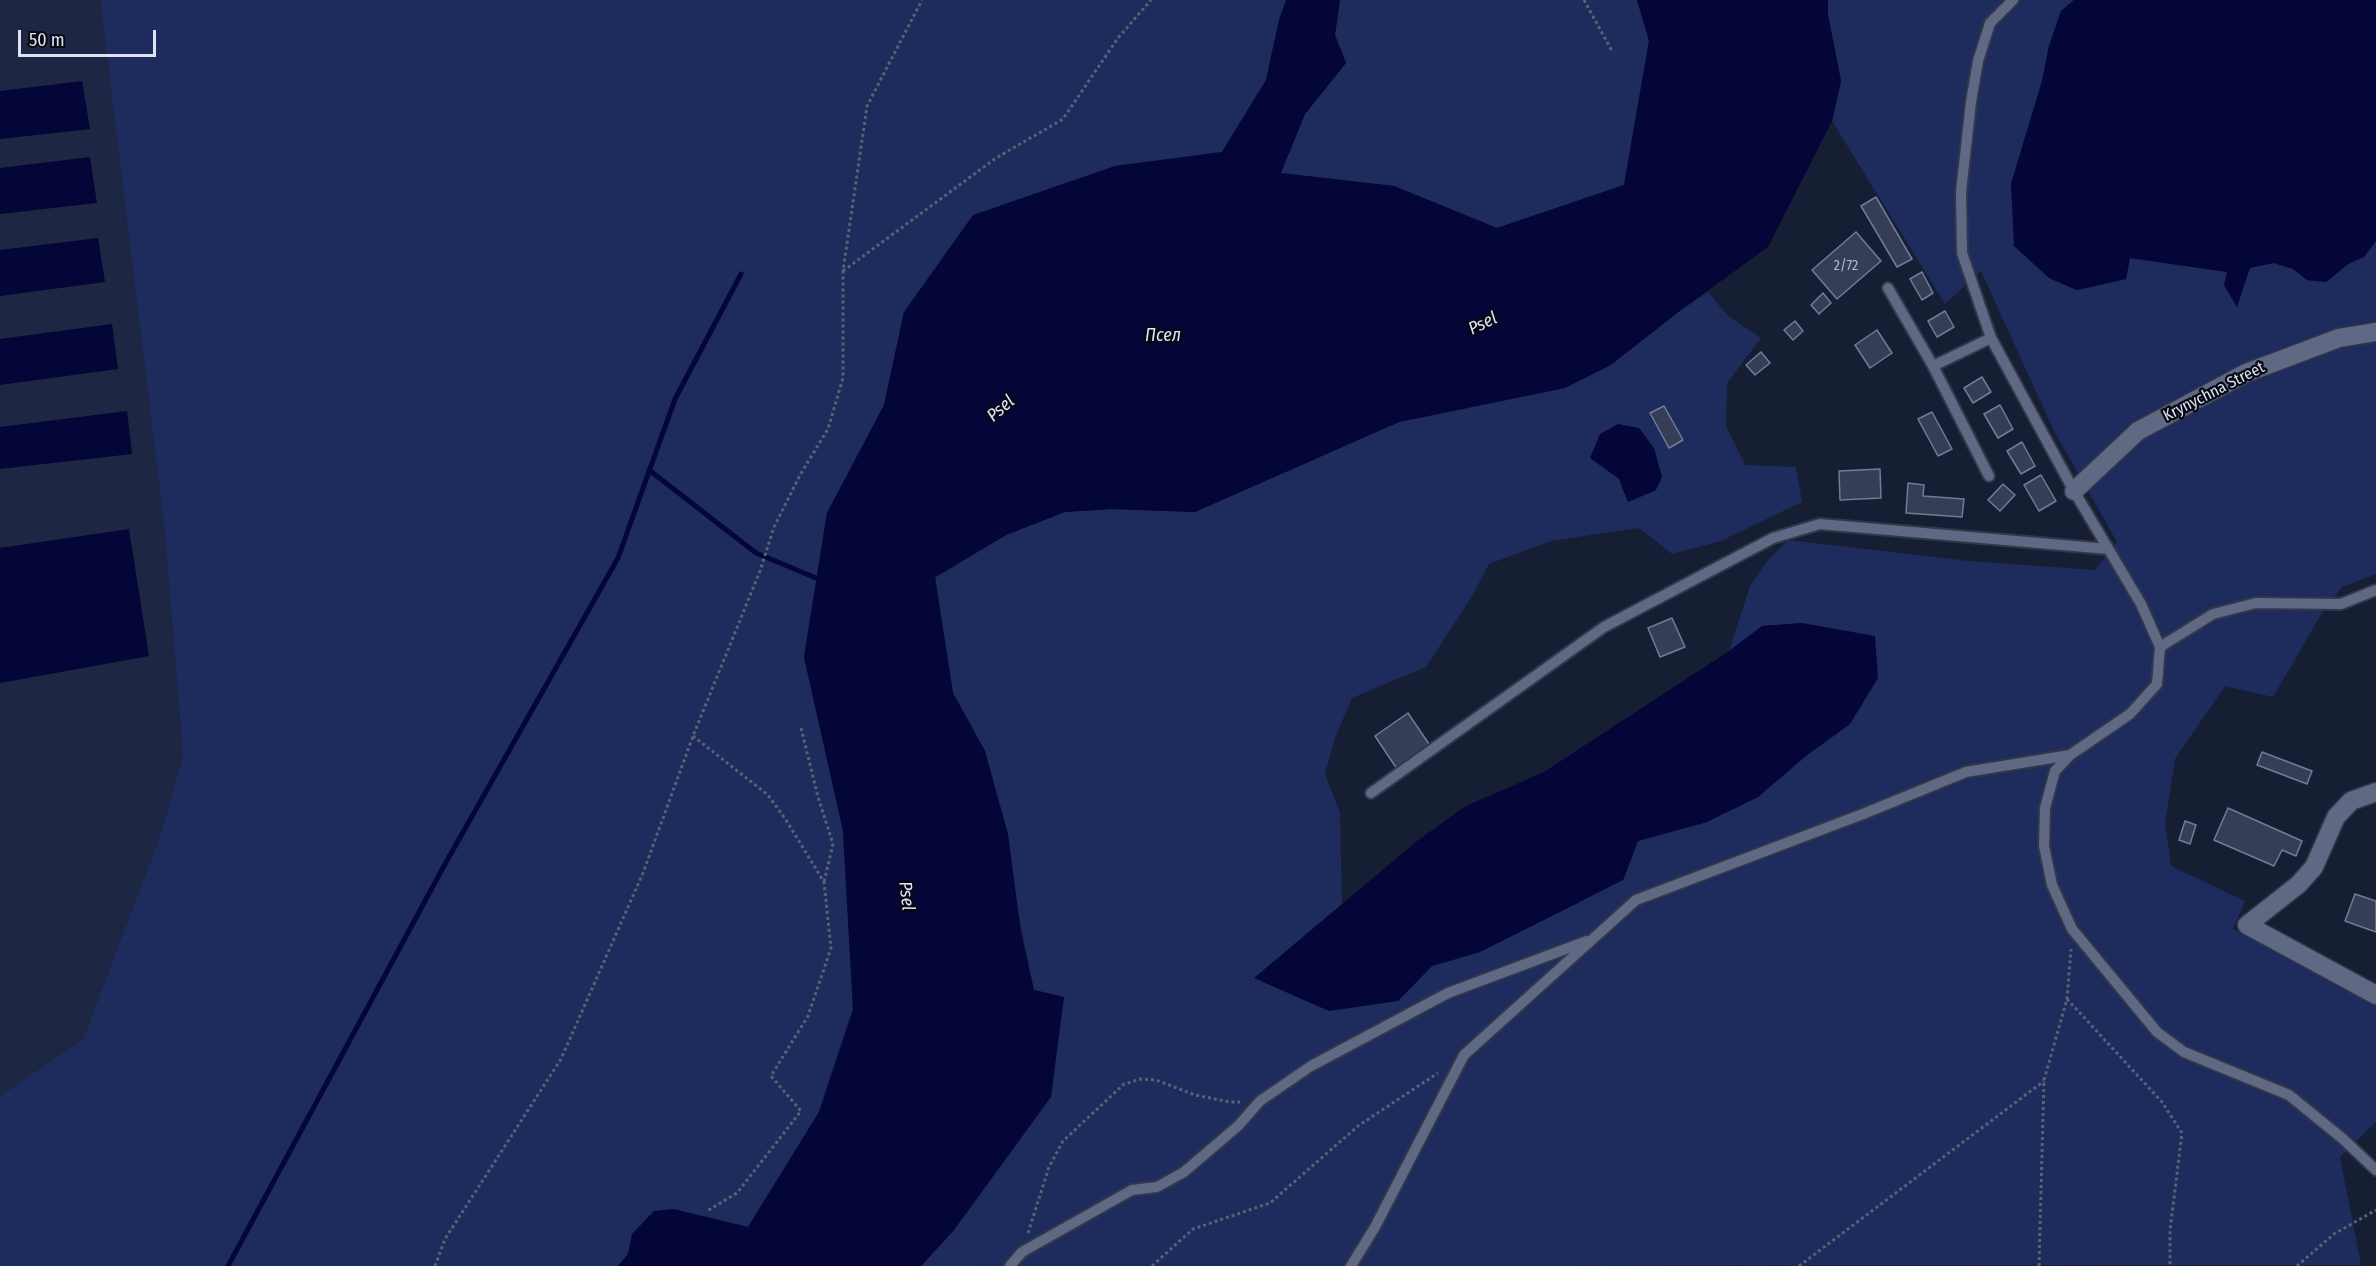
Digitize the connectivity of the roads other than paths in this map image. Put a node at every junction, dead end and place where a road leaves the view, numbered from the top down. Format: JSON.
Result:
{"nodes":[{"id":1,"x":2013,"y":0,"type":"edge"},
{"id":2,"x":1888,"y":288,"type":"dead end"},
{"id":3,"x":2376,"y":332,"type":"edge"},
{"id":4,"x":1991,"y":338,"type":"junction"},
{"id":5,"x":1933,"y":366,"type":"junction"},
{"id":6,"x":1989,"y":476,"type":"dead end"},
{"id":7,"x":2074,"y":491,"type":"junction"},
{"id":8,"x":2108,"y":549,"type":"junction"},
{"id":9,"x":2376,"y":590,"type":"edge"},
{"id":10,"x":2160,"y":647,"type":"junction"},
{"id":11,"x":2070,"y":755,"type":"junction"},
{"id":12,"x":2376,"y":792,"type":"edge"},
{"id":13,"x":1371,"y":793,"type":"dead end"},
{"id":14,"x":1593,"y":938,"type":"junction"},
{"id":15,"x":2376,"y":995,"type":"edge"},
{"id":16,"x":2376,"y":1170,"type":"edge"},
{"id":17,"x":1010,"y":1266,"type":"edge"},
{"id":18,"x":1351,"y":1266,"type":"edge"}],
"edges":[{"from":1,"to":4,"type":"lane"},
{"from":2,"to":5,"type":"lane"},
{"from":3,"to":7,"type":"street","name":"Krynychna Street"},
{"from":4,"to":5,"type":"lane"},
{"from":4,"to":7,"type":"lane"},
{"from":5,"to":6,"type":"lane"},
{"from":7,"to":8,"type":"lane"},
{"from":8,"to":10,"type":"lane"},
{"from":8,"to":13,"type":"lane"},
{"from":9,"to":10,"type":"lane"},
{"from":10,"to":11,"type":"lane"},
{"from":11,"to":14,"type":"lane"},
{"from":11,"to":16,"type":"lane"},
{"from":12,"to":15,"type":"street"},
{"from":14,"to":17,"type":"lane"},
{"from":14,"to":18,"type":"lane"}]}
